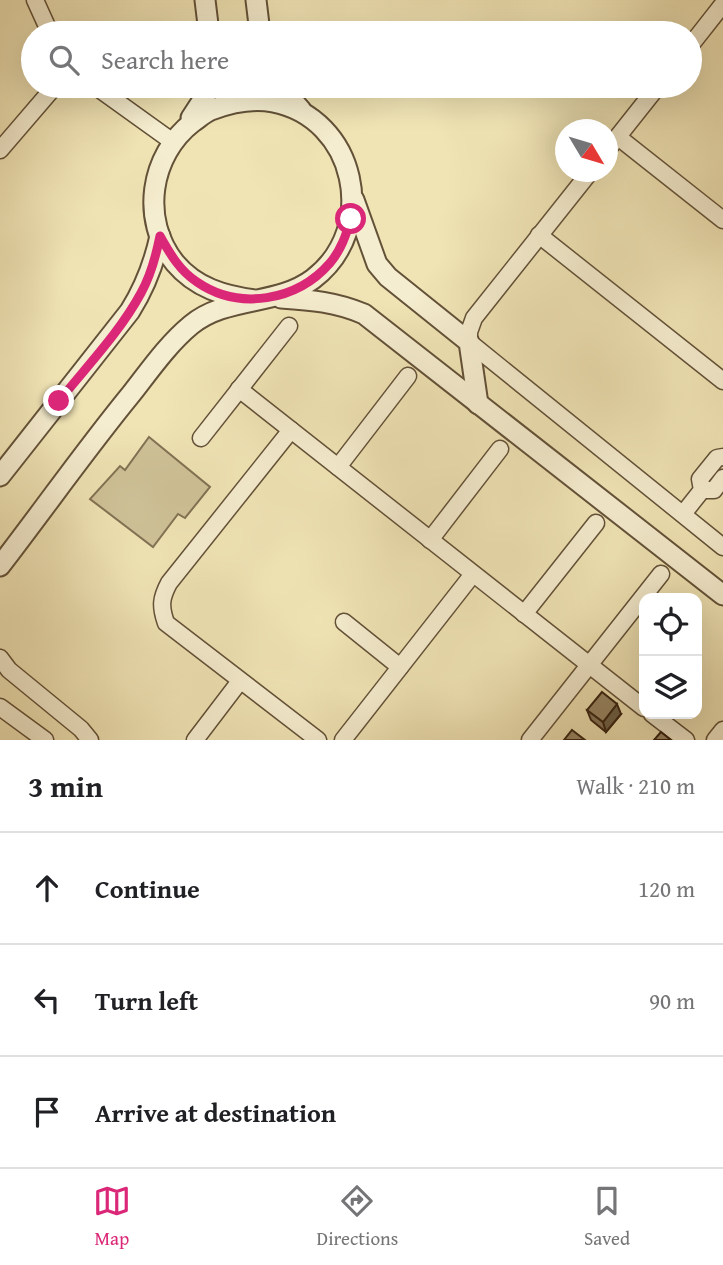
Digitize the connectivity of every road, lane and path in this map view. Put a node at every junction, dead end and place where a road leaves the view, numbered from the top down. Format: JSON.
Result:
{"nodes":[{"id":1,"x":35,"y":0,"type":"edge"},
{"id":2,"x":42,"y":0,"type":"edge"},
{"id":3,"x":205,"y":0,"type":"edge"},
{"id":4,"x":256,"y":0,"type":"edge"},
{"id":5,"x":723,"y":4,"type":"edge"},
{"id":6,"x":44,"y":21,"type":"edge"},
{"id":7,"x":46,"y":21,"type":"edge"},
{"id":8,"x":208,"y":21,"type":"edge"},
{"id":9,"x":259,"y":21,"type":"edge"},
{"id":10,"x":702,"y":31,"type":"edge"},
{"id":11,"x":45,"y":98,"type":"edge"},
{"id":12,"x":114,"y":98,"type":"edge"},
{"id":13,"x":204,"y":98,"type":"edge"},
{"id":14,"x":290,"y":98,"type":"edge"},
{"id":15,"x":648,"y":98,"type":"edge"},
{"id":16,"x":304,"y":114,"type":"junction"},
{"id":17,"x":618,"y":136,"type":"edge"},
{"id":18,"x":177,"y":137,"type":"junction"},
{"id":19,"x":618,"y":147,"type":"edge"},
{"id":20,"x":0,"y":150,"type":"edge"},
{"id":21,"x":582,"y":182,"type":"edge"},
{"id":22,"x":353,"y":196,"type":"junction"},
{"id":23,"x":722,"y":218,"type":"edge"},
{"id":24,"x":539,"y":235,"type":"junction"},
{"id":25,"x":160,"y":236,"type":"junction"},
{"id":26,"x":263,"y":299,"type":"junction"},
{"id":27,"x":289,"y":326,"type":"dead end"},
{"id":28,"x":469,"y":342,"type":"junction"},
{"id":29,"x":408,"y":376,"type":"dead end"},
{"id":30,"x":723,"y":381,"type":"edge"},
{"id":31,"x":239,"y":389,"type":"junction"},
{"id":32,"x":478,"y":404,"type":"junction"},
{"id":33,"x":291,"y":430,"type":"junction"},
{"id":34,"x":201,"y":438,"type":"dead end"},
{"id":35,"x":500,"y":449,"type":"dead end"},
{"id":36,"x":723,"y":457,"type":"edge"},
{"id":37,"x":338,"y":467,"type":"junction"},
{"id":38,"x":0,"y":476,"type":"edge"},
{"id":39,"x":723,"y":478,"type":"edge"},
{"id":40,"x":702,"y":489,"type":"junction"},
{"id":41,"x":683,"y":514,"type":"junction"},
{"id":42,"x":596,"y":523,"type":"dead end"},
{"id":43,"x":430,"y":540,"type":"junction"},
{"id":44,"x":723,"y":547,"type":"edge"},
{"id":45,"x":0,"y":566,"type":"edge"},
{"id":46,"x":473,"y":574,"type":"junction"},
{"id":47,"x":661,"y":574,"type":"dead end"},
{"id":48,"x":723,"y":595,"type":"edge"},
{"id":49,"x":524,"y":614,"type":"junction"},
{"id":50,"x":344,"y":622,"type":"dead end"},
{"id":51,"x":589,"y":666,"type":"junction"},
{"id":52,"x":3,"y":667,"type":"edge"},
{"id":53,"x":400,"y":667,"type":"junction"},
{"id":54,"x":240,"y":681,"type":"junction"},
{"id":55,"x":639,"y":704,"type":"edge"},
{"id":56,"x":0,"y":707,"type":"edge"},
{"id":57,"x":659,"y":719,"type":"edge"},
{"id":58,"x":301,"y":727,"type":"junction"},
{"id":59,"x":723,"y":730,"type":"edge"},
{"id":60,"x":87,"y":738,"type":"edge"},
{"id":61,"x":45,"y":740,"type":"edge"},
{"id":62,"x":195,"y":740,"type":"edge"},
{"id":63,"x":290,"y":740,"type":"edge"},
{"id":64,"x":318,"y":740,"type":"edge"},
{"id":65,"x":343,"y":740,"type":"edge"},
{"id":66,"x":530,"y":740,"type":"edge"},
{"id":67,"x":686,"y":740,"type":"edge"},
{"id":68,"x":715,"y":740,"type":"edge"}],
"edges":[{"from":1,"to":6,"type":"street"},
{"from":2,"to":7,"type":"street"},
{"from":3,"to":8,"type":"street"},
{"from":4,"to":9,"type":"street"},
{"from":5,"to":10,"type":"street"},
{"from":11,"to":20,"type":"street"},
{"from":12,"to":18,"type":"street"},
{"from":13,"to":18,"type":"street"},
{"from":14,"to":16,"type":"street"},
{"from":15,"to":17,"type":"street"},
{"from":16,"to":18,"type":"street"},
{"from":16,"to":22,"type":"street"},
{"from":18,"to":25,"type":"street"},
{"from":19,"to":23,"type":"street"},
{"from":21,"to":24,"type":"street"},
{"from":22,"to":26,"type":"street"},
{"from":22,"to":28,"type":"street"},
{"from":24,"to":28,"type":"street"},
{"from":24,"to":30,"type":"street"},
{"from":25,"to":26,"type":"street"},
{"from":25,"to":38,"type":"street"},
{"from":26,"to":32,"type":"street"},
{"from":26,"to":45,"type":"street"},
{"from":27,"to":31,"type":"street"},
{"from":28,"to":32,"type":"street"},
{"from":28,"to":41,"type":"street"},
{"from":29,"to":37,"type":"street"},
{"from":31,"to":33,"type":"street"},
{"from":31,"to":34,"type":"street"},
{"from":32,"to":48,"type":"street"},
{"from":33,"to":37,"type":"street"},
{"from":33,"to":54,"type":"street"},
{"from":35,"to":43,"type":"street"},
{"from":36,"to":40,"type":"street"},
{"from":37,"to":43,"type":"street"},
{"from":39,"to":40,"type":"street"},
{"from":40,"to":41,"type":"street"},
{"from":41,"to":44,"type":"street"},
{"from":42,"to":49,"type":"street"},
{"from":43,"to":46,"type":"street"},
{"from":46,"to":49,"type":"street"},
{"from":46,"to":53,"type":"street"},
{"from":47,"to":51,"type":"street"},
{"from":49,"to":51,"type":"street"},
{"from":50,"to":53,"type":"street"},
{"from":51,"to":55,"type":"street"},
{"from":51,"to":66,"type":"street"},
{"from":52,"to":60,"type":"street"},
{"from":53,"to":65,"type":"street"},
{"from":54,"to":58,"type":"street"},
{"from":54,"to":62,"type":"street"},
{"from":56,"to":61,"type":"street"},
{"from":57,"to":67,"type":"street"},
{"from":58,"to":63,"type":"street"},
{"from":58,"to":64,"type":"street"},
{"from":59,"to":68,"type":"street"}]}
